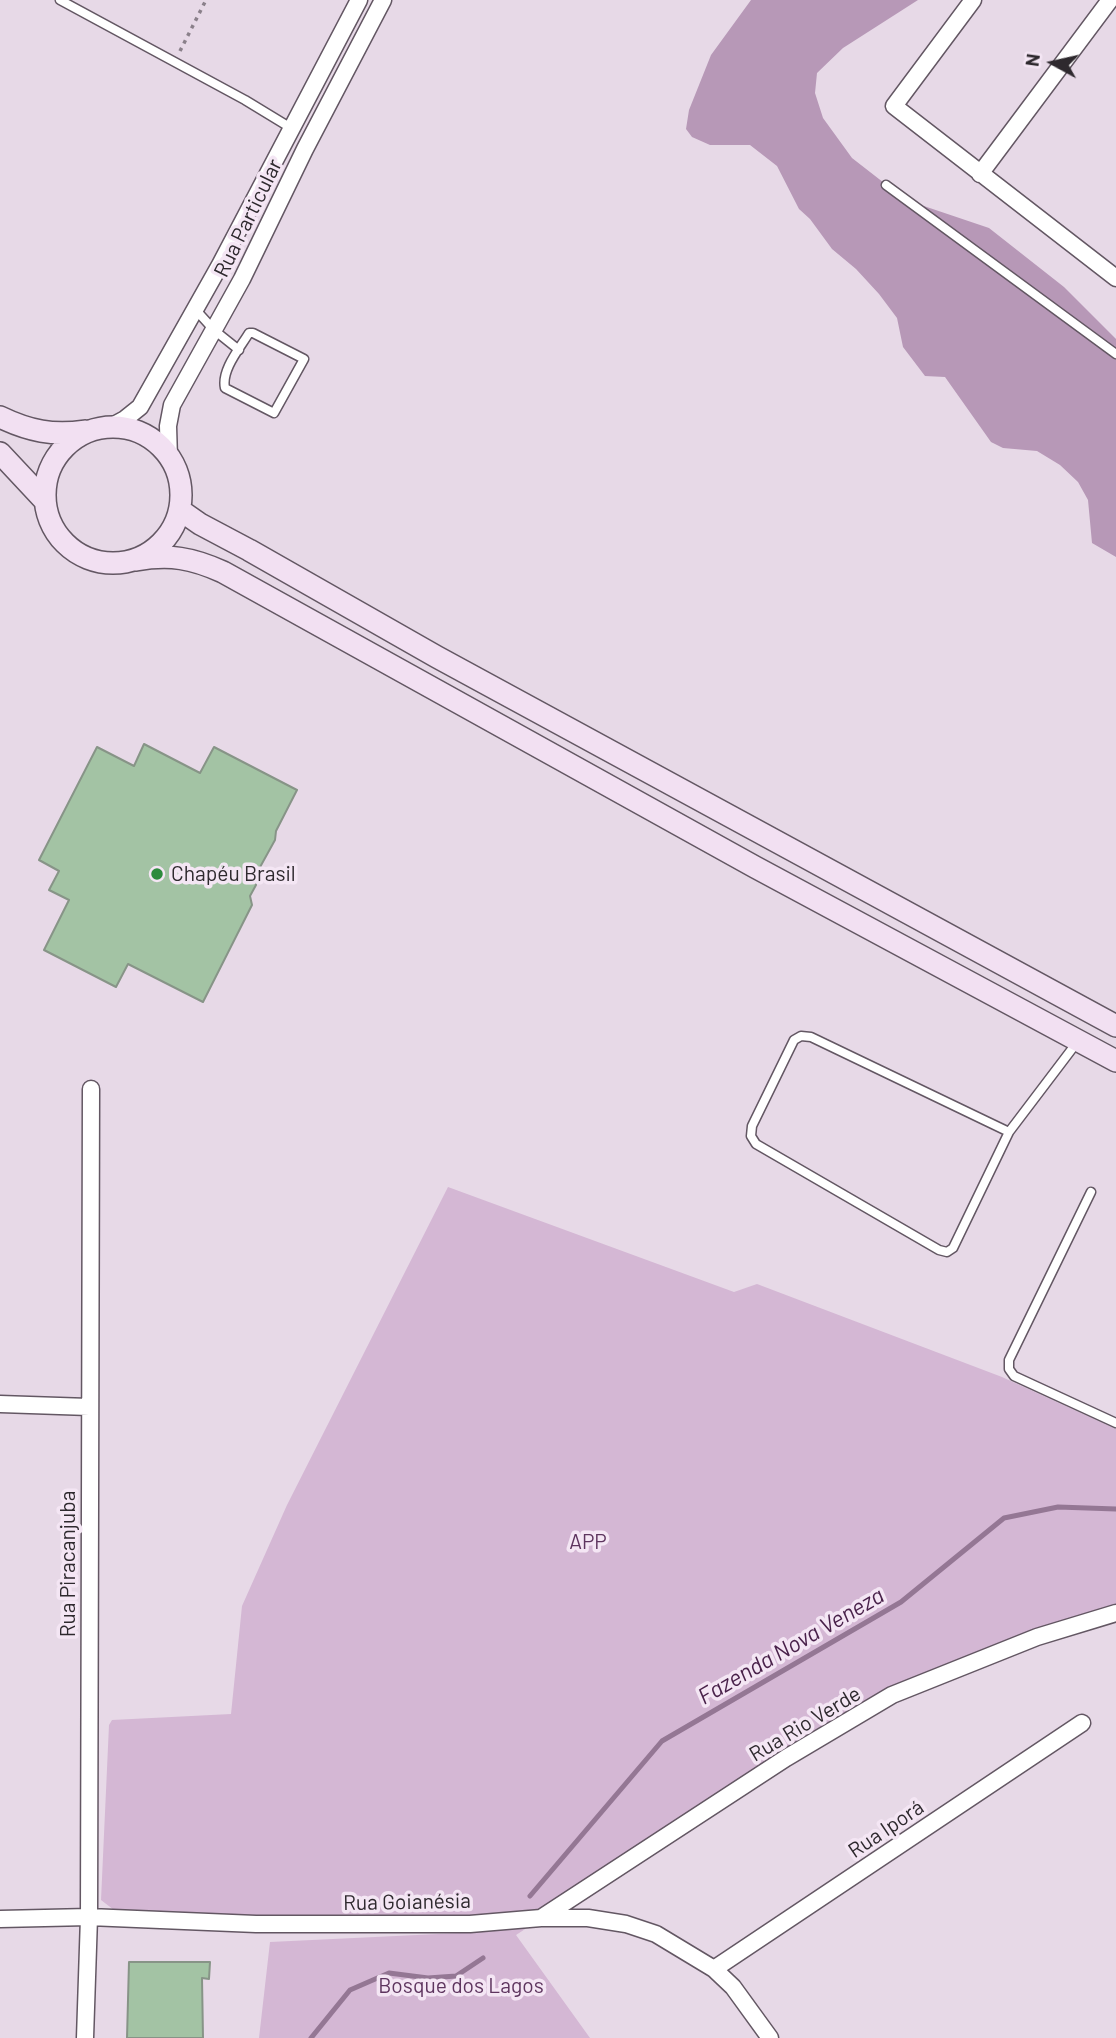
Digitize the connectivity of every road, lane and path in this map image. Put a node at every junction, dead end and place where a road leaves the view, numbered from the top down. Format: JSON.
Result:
{"nodes":[{"id":1,"x":60,"y":0,"type":"edge"},
{"id":2,"x":206,"y":0,"type":"edge"},
{"id":3,"x":359,"y":0,"type":"edge"},
{"id":4,"x":383,"y":0,"type":"edge"},
{"id":5,"x":973,"y":0,"type":"edge"},
{"id":6,"x":1110,"y":0,"type":"edge"},
{"id":7,"x":175,"y":62,"type":"junction"},
{"id":8,"x":291,"y":128,"type":"junction"},
{"id":9,"x":981,"y":174,"type":"junction"},
{"id":10,"x":886,"y":185,"type":"dead end"},
{"id":11,"x":220,"y":265,"type":"junction"},
{"id":12,"x":1116,"y":278,"type":"edge"},
{"id":13,"x":242,"y":279,"type":"junction"},
{"id":14,"x":195,"y":309,"type":"junction"},
{"id":15,"x":214,"y":330,"type":"junction"},
{"id":16,"x":239,"y":350,"type":"junction"},
{"id":17,"x":1116,"y":354,"type":"edge"},
{"id":18,"x":0,"y":417,"type":"edge"},
{"id":19,"x":103,"y":428,"type":"junction"},
{"id":20,"x":0,"y":453,"type":"edge"},
{"id":21,"x":169,"y":459,"type":"junction"},
{"id":22,"x":45,"y":501,"type":"junction"},
{"id":23,"x":180,"y":510,"type":"junction"},
{"id":24,"x":136,"y":560,"type":"junction"},
{"id":25,"x":1116,"y":1026,"type":"edge"},
{"id":26,"x":1078,"y":1041,"type":"junction"},
{"id":27,"x":1116,"y":1061,"type":"edge"},
{"id":28,"x":91,"y":1089,"type":"dead end"},
{"id":29,"x":1009,"y":1132,"type":"junction"},
{"id":30,"x":1091,"y":1192,"type":"dead end"},
{"id":31,"x":0,"y":1404,"type":"edge"},
{"id":32,"x":89,"y":1407,"type":"junction"},
{"id":33,"x":1116,"y":1423,"type":"edge"},
{"id":34,"x":1116,"y":1613,"type":"edge"},
{"id":35,"x":1082,"y":1723,"type":"dead end"},
{"id":36,"x":89,"y":1917,"type":"junction"},
{"id":37,"x":541,"y":1918,"type":"junction"},
{"id":38,"x":0,"y":1919,"type":"edge"},
{"id":39,"x":714,"y":1969,"type":"junction"},
{"id":40,"x":85,"y":2038,"type":"edge"},
{"id":41,"x":770,"y":2038,"type":"edge"}],
"edges":[{"from":1,"to":7,"type":"lane"},
{"from":2,"to":7,"type":"path"},
{"from":3,"to":8,"type":"street","name":"Rua Particular"},
{"from":4,"to":13,"type":"street","name":"Rua Particular"},
{"from":5,"to":9,"type":"street"},
{"from":6,"to":9,"type":"street"},
{"from":7,"to":8,"type":"lane"},
{"from":8,"to":11,"type":"street","name":"Rua Particular"},
{"from":9,"to":12,"type":"street"},
{"from":10,"to":17,"type":"lane"},
{"from":11,"to":13,"type":"street"},
{"from":11,"to":14,"type":"street","name":"Rua Particular"},
{"from":13,"to":15,"type":"street","name":"Rua Particular"},
{"from":14,"to":15,"type":"lane"},
{"from":14,"to":19,"type":"street","name":"Rua Particular"},
{"from":15,"to":16,"type":"lane"},
{"from":15,"to":21,"type":"street","name":"Rua Particular"},
{"from":16,"to":16,"type":"lane"},
{"from":18,"to":19,"type":"street"},
{"from":19,"to":21,"type":"street"},
{"from":19,"to":22,"type":"street"},
{"from":20,"to":22,"type":"street"},
{"from":21,"to":23,"type":"street"},
{"from":22,"to":24,"type":"street"},
{"from":23,"to":24,"type":"street"},
{"from":23,"to":25,"type":"street"},
{"from":24,"to":26,"type":"street"},
{"from":26,"to":27,"type":"street"},
{"from":26,"to":29,"type":"lane"},
{"from":28,"to":32,"type":"street","name":"Rua Piracanjuba"},
{"from":29,"to":29,"type":"lane"},
{"from":30,"to":33,"type":"lane"},
{"from":31,"to":32,"type":"street"},
{"from":32,"to":36,"type":"street","name":"Rua Piracanjuba"},
{"from":34,"to":37,"type":"street","name":"Rua Rio Verde"},
{"from":35,"to":39,"type":"street","name":"Rua Iporá"},
{"from":36,"to":37,"type":"street","name":"Rua Goianésia"},
{"from":36,"to":38,"type":"street","name":"Rua Goianésia"},
{"from":36,"to":40,"type":"street","name":"Rua Piracanjuba"},
{"from":37,"to":39,"type":"street","name":"Rua Goianésia"},
{"from":39,"to":41,"type":"street","name":"Rua Goianésia"}]}
